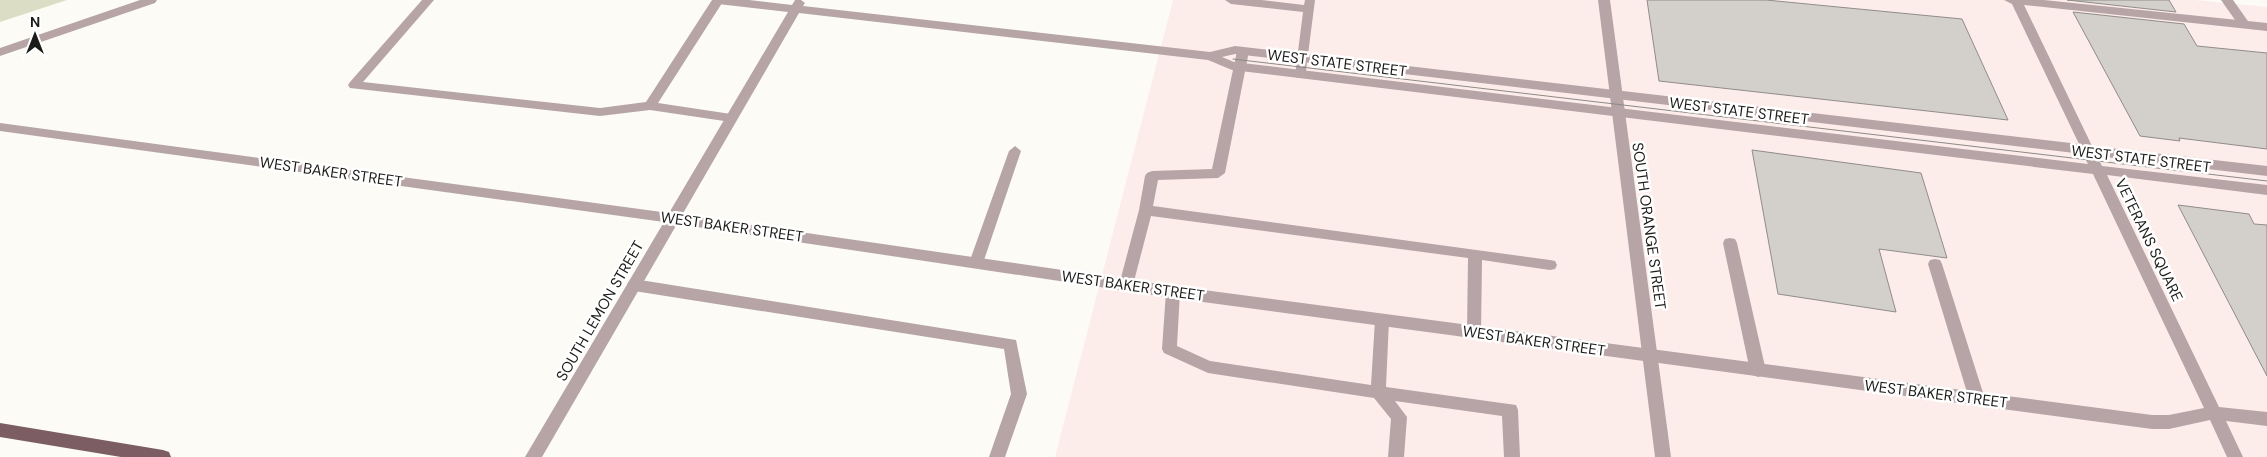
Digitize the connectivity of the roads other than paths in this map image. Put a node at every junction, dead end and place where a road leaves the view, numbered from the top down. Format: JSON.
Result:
{"nodes":[{"id":1,"x":151,"y":0,"type":"edge"},
{"id":2,"x":428,"y":0,"type":"edge"},
{"id":3,"x":718,"y":0,"type":"edge"},
{"id":4,"x":1231,"y":0,"type":"edge"},
{"id":5,"x":1604,"y":0,"type":"edge"},
{"id":6,"x":2010,"y":0,"type":"edge"},
{"id":7,"x":2016,"y":0,"type":"edge"},
{"id":8,"x":2227,"y":0,"type":"edge"},
{"id":9,"x":798,"y":4,"type":"edge"},
{"id":10,"x":1309,"y":4,"type":"edge"},
{"id":11,"x":2244,"y":24,"type":"junction"},
{"id":12,"x":2267,"y":27,"type":"edge"},
{"id":13,"x":1243,"y":51,"type":"junction"},
{"id":14,"x":0,"y":52,"type":"edge"},
{"id":15,"x":1210,"y":56,"type":"junction"},
{"id":16,"x":1303,"y":59,"type":"junction"},
{"id":17,"x":1240,"y":68,"type":"junction"},
{"id":18,"x":1301,"y":75,"type":"junction"},
{"id":19,"x":1615,"y":96,"type":"junction"},
{"id":20,"x":650,"y":106,"type":"junction"},
{"id":21,"x":1617,"y":113,"type":"junction"},
{"id":22,"x":732,"y":118,"type":"junction"},
{"id":23,"x":0,"y":127,"type":"edge"},
{"id":24,"x":2088,"y":151,"type":"junction"},
{"id":25,"x":1015,"y":152,"type":"dead end"},
{"id":26,"x":2097,"y":170,"type":"junction"},
{"id":27,"x":2267,"y":171,"type":"edge"},
{"id":28,"x":2267,"y":190,"type":"edge"},
{"id":29,"x":1146,"y":210,"type":"junction"},
{"id":30,"x":673,"y":218,"type":"junction"},
{"id":31,"x":1730,"y":243,"type":"dead end"},
{"id":32,"x":1475,"y":254,"type":"junction"},
{"id":33,"x":976,"y":263,"type":"junction"},
{"id":34,"x":1935,"y":264,"type":"dead end"},
{"id":35,"x":1550,"y":265,"type":"dead end"},
{"id":36,"x":634,"y":285,"type":"junction"},
{"id":37,"x":1126,"y":285,"type":"junction"},
{"id":38,"x":1179,"y":292,"type":"junction"},
{"id":39,"x":1382,"y":320,"type":"junction"},
{"id":40,"x":1474,"y":332,"type":"junction"},
{"id":41,"x":1652,"y":357,"type":"junction"},
{"id":42,"x":1758,"y":371,"type":"junction"},
{"id":43,"x":1378,"y":392,"type":"junction"},
{"id":44,"x":1977,"y":400,"type":"junction"},
{"id":45,"x":2214,"y":413,"type":"junction"},
{"id":46,"x":2267,"y":419,"type":"edge"},
{"id":47,"x":0,"y":430,"type":"edge"},
{"id":48,"x":163,"y":457,"type":"edge"},
{"id":49,"x":534,"y":457,"type":"edge"},
{"id":50,"x":998,"y":457,"type":"edge"},
{"id":51,"x":1396,"y":457,"type":"edge"},
{"id":52,"x":1512,"y":457,"type":"edge"},
{"id":53,"x":1663,"y":457,"type":"edge"},
{"id":54,"x":2235,"y":457,"type":"edge"}],
"edges":[{"from":1,"to":14,"type":"street"},
{"from":2,"to":20,"type":"street"},
{"from":3,"to":9,"type":"street","name":"WEST STATE STREET"},
{"from":3,"to":20,"type":"street"},
{"from":4,"to":10,"type":"street"},
{"from":5,"to":19,"type":"street","name":"SOUTH ORANGE STREET"},
{"from":6,"to":7,"type":"street"},
{"from":7,"to":11,"type":"street"},
{"from":7,"to":24,"type":"street","name":"VETERANS SQUARE"},
{"from":8,"to":11,"type":"lane"},
{"from":9,"to":15,"type":"street","name":"WEST STATE STREET"},
{"from":9,"to":22,"type":"street","name":"SOUTH LEMON STREET"},
{"from":10,"to":16,"type":"street"},
{"from":11,"to":12,"type":"street"},
{"from":13,"to":15,"type":"street","name":"WEST STATE STREET"},
{"from":13,"to":16,"type":"street","name":"WEST STATE STREET"},
{"from":13,"to":17,"type":"street"},
{"from":15,"to":17,"type":"street","name":"WEST STATE STREET"},
{"from":16,"to":18,"type":"street"},
{"from":16,"to":19,"type":"street","name":"WEST STATE STREET"},
{"from":17,"to":18,"type":"street","name":"WEST STATE STREET"},
{"from":17,"to":29,"type":"street"},
{"from":18,"to":21,"type":"street","name":"WEST STATE STREET"},
{"from":19,"to":21,"type":"street","name":"SOUTH ORANGE STREET"},
{"from":19,"to":24,"type":"street","name":"WEST STATE STREET"},
{"from":20,"to":22,"type":"street"},
{"from":21,"to":26,"type":"street","name":"WEST STATE STREET"},
{"from":21,"to":41,"type":"street","name":"SOUTH ORANGE STREET"},
{"from":22,"to":30,"type":"street","name":"SOUTH LEMON STREET"},
{"from":23,"to":30,"type":"street","name":"WEST BAKER STREET"},
{"from":24,"to":26,"type":"street","name":"VETERANS SQUARE"},
{"from":24,"to":27,"type":"street","name":"WEST STATE STREET"},
{"from":25,"to":33,"type":"street"},
{"from":26,"to":28,"type":"street","name":"WEST STATE STREET"},
{"from":26,"to":45,"type":"street","name":"VETERANS SQUARE"},
{"from":29,"to":32,"type":"street"},
{"from":29,"to":37,"type":"street"},
{"from":30,"to":33,"type":"street","name":"WEST BAKER STREET"},
{"from":30,"to":36,"type":"street","name":"SOUTH LEMON STREET"},
{"from":31,"to":42,"type":"street"},
{"from":32,"to":35,"type":"street"},
{"from":32,"to":40,"type":"street"},
{"from":33,"to":37,"type":"street","name":"WEST BAKER STREET"},
{"from":34,"to":44,"type":"street"},
{"from":36,"to":49,"type":"street","name":"SOUTH LEMON STREET"},
{"from":36,"to":50,"type":"street"},
{"from":37,"to":38,"type":"street","name":"WEST BAKER STREET"},
{"from":38,"to":39,"type":"street","name":"WEST BAKER STREET"},
{"from":38,"to":43,"type":"street"},
{"from":39,"to":40,"type":"street","name":"WEST BAKER STREET"},
{"from":39,"to":43,"type":"street"},
{"from":40,"to":41,"type":"street","name":"WEST BAKER STREET"},
{"from":41,"to":42,"type":"street","name":"WEST BAKER STREET"},
{"from":41,"to":53,"type":"street","name":"SOUTH ORANGE STREET"},
{"from":42,"to":44,"type":"street","name":"WEST BAKER STREET"},
{"from":43,"to":51,"type":"street"},
{"from":43,"to":52,"type":"street"},
{"from":44,"to":45,"type":"street","name":"WEST BAKER STREET"},
{"from":45,"to":46,"type":"street","name":"WEST BAKER STREET"},
{"from":45,"to":54,"type":"street","name":"VETERANS SQUARE"},
{"from":47,"to":48,"type":"main road"}]}
